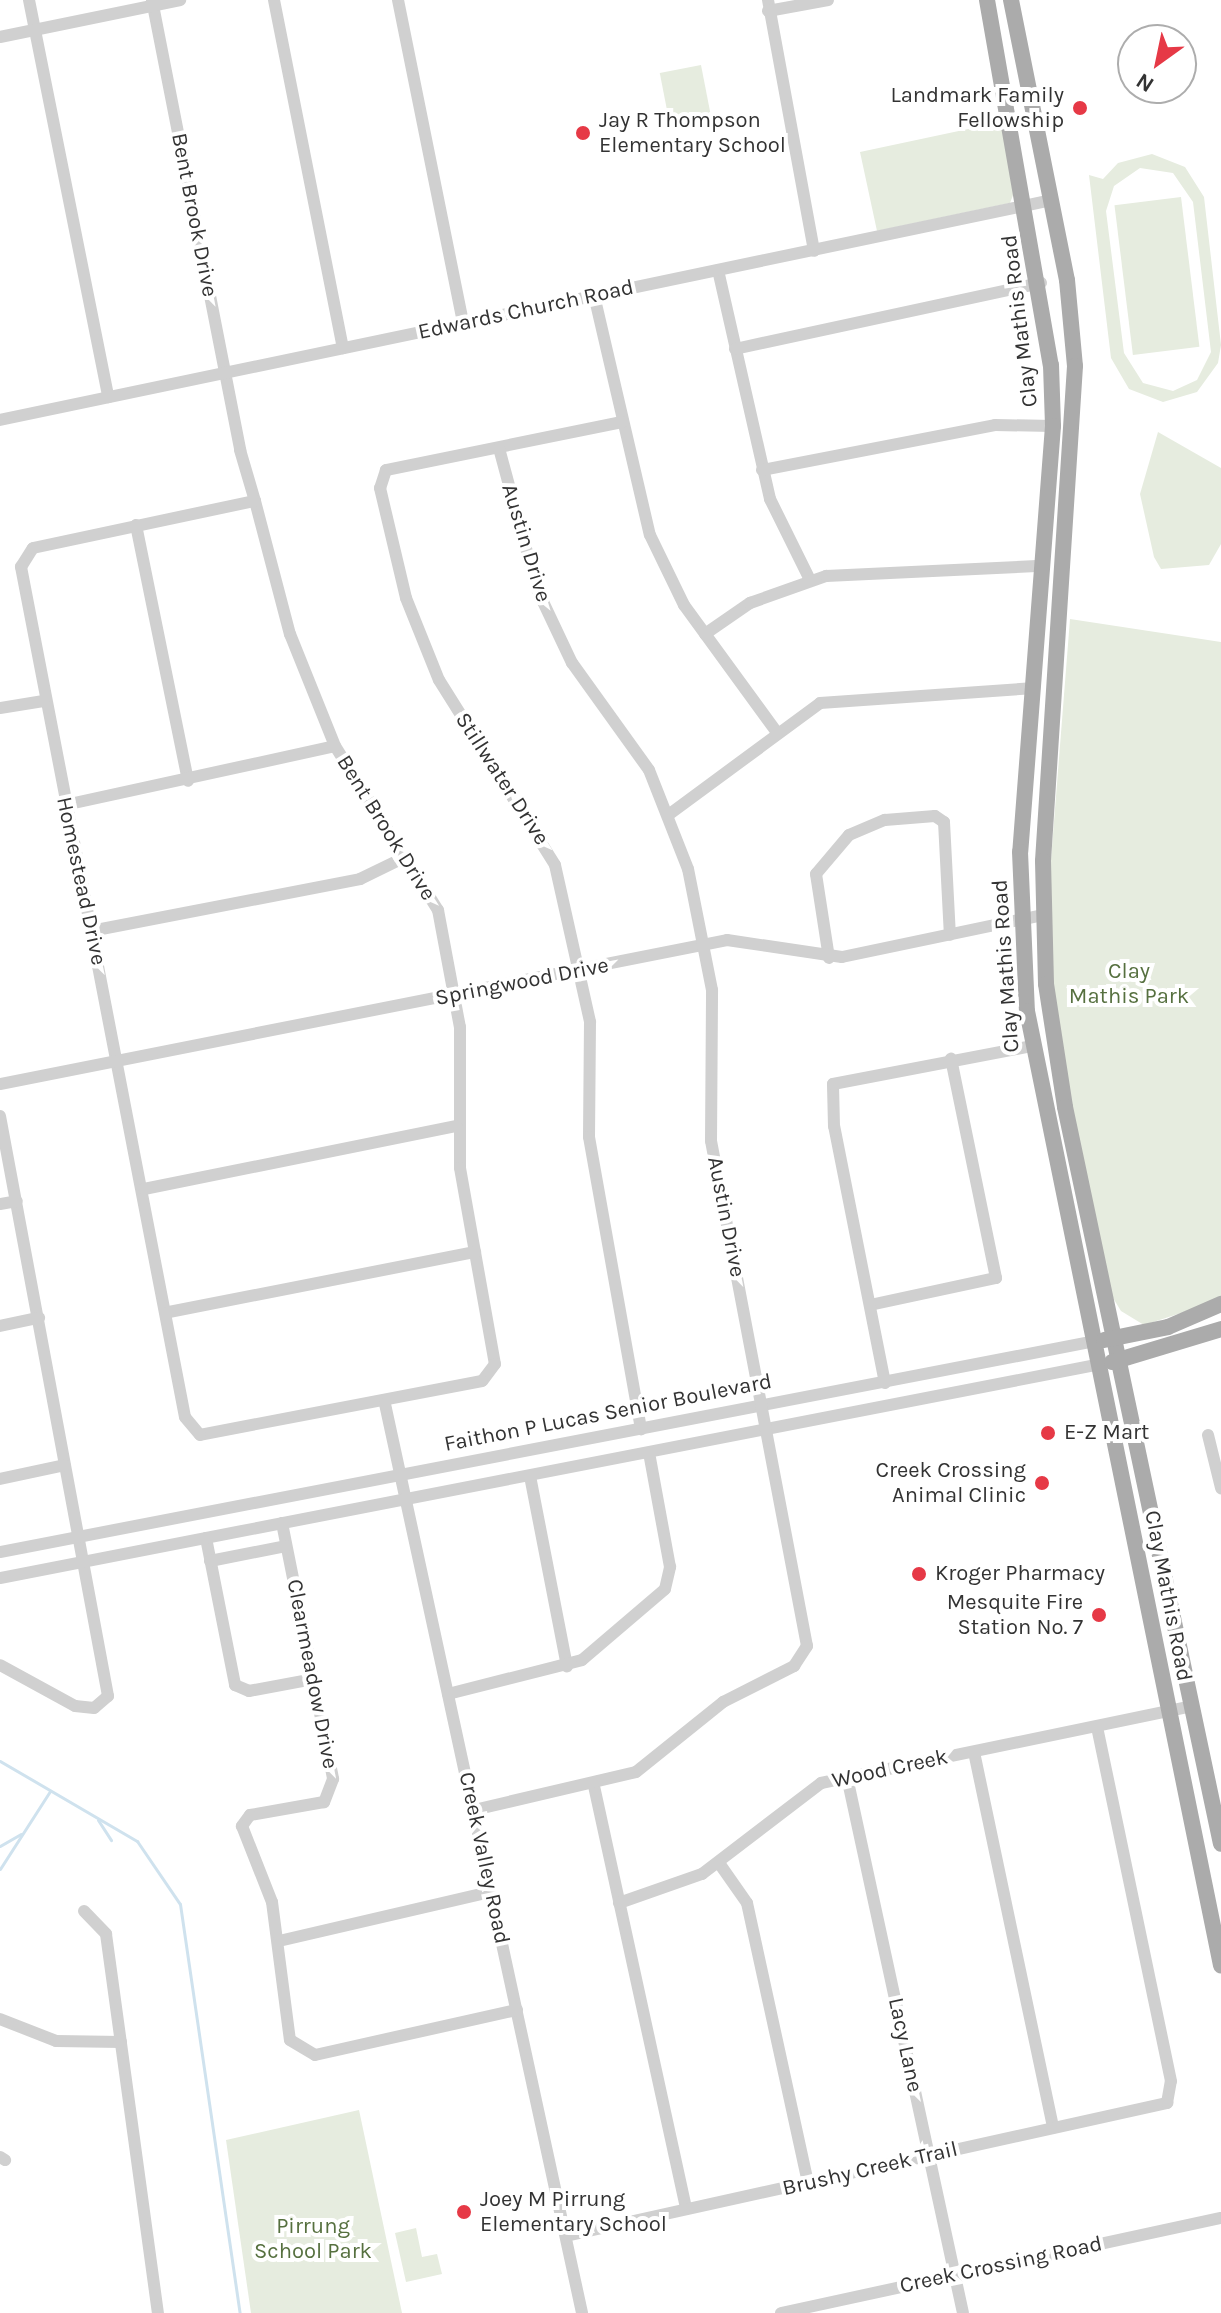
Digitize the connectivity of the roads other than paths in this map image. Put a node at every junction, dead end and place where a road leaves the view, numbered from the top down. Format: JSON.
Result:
{"nodes":[{"id":1,"x":29,"y":0,"type":"edge"},
{"id":2,"x":180,"y":0,"type":"edge"},
{"id":3,"x":274,"y":0,"type":"edge"},
{"id":4,"x":398,"y":0,"type":"edge"},
{"id":5,"x":828,"y":0,"type":"edge"},
{"id":6,"x":987,"y":0,"type":"edge"},
{"id":7,"x":1011,"y":0,"type":"edge"},
{"id":8,"x":153,"y":3,"type":"edge"},
{"id":9,"x":768,"y":6,"type":"edge"},
{"id":10,"x":35,"y":30,"type":"junction"},
{"id":11,"x":0,"y":37,"type":"edge"},
{"id":12,"x":1052,"y":200,"type":"junction"},
{"id":13,"x":1028,"y":204,"type":"junction"},
{"id":14,"x":814,"y":251,"type":"junction"},
{"id":15,"x":718,"y":270,"type":"junction"},
{"id":16,"x":1041,"y":283,"type":"junction"},
{"id":17,"x":594,"y":295,"type":"junction"},
{"id":18,"x":463,"y":323,"type":"junction"},
{"id":19,"x":343,"y":348,"type":"junction"},
{"id":20,"x":735,"y":349,"type":"junction"},
{"id":21,"x":225,"y":373,"type":"junction"},
{"id":22,"x":108,"y":397,"type":"junction"},
{"id":23,"x":0,"y":420,"type":"edge"},
{"id":24,"x":622,"y":422,"type":"junction"},
{"id":25,"x":1053,"y":426,"type":"junction"},
{"id":26,"x":499,"y":448,"type":"junction"},
{"id":27,"x":762,"y":470,"type":"junction"},
{"id":28,"x":255,"y":501,"type":"junction"},
{"id":29,"x":136,"y":525,"type":"junction"},
{"id":30,"x":1042,"y":566,"type":"junction"},
{"id":31,"x":810,"y":580,"type":"junction"},
{"id":32,"x":705,"y":634,"type":"junction"},
{"id":33,"x":1034,"y":688,"type":"junction"},
{"id":34,"x":43,"y":701,"type":"junction"},
{"id":35,"x":0,"y":708,"type":"edge"},
{"id":36,"x":775,"y":730,"type":"junction"},
{"id":37,"x":335,"y":746,"type":"junction"},
{"id":38,"x":188,"y":781,"type":"junction"},
{"id":39,"x":65,"y":805,"type":"junction"},
{"id":40,"x":671,"y":813,"type":"junction"},
{"id":41,"x":401,"y":859,"type":"junction"},
{"id":42,"x":1043,"y":915,"type":"junction"},
{"id":43,"x":1022,"y":918,"type":"junction"},
{"id":44,"x":91,"y":931,"type":"junction"},
{"id":45,"x":950,"y":935,"type":"junction"},
{"id":46,"x":703,"y":946,"type":"junction"},
{"id":47,"x":829,"y":958,"type":"junction"},
{"id":48,"x":581,"y":971,"type":"junction"},
{"id":49,"x":456,"y":994,"type":"junction"},
{"id":50,"x":1032,"y":1046,"type":"junction"},
{"id":51,"x":951,"y":1059,"type":"junction"},
{"id":52,"x":117,"y":1061,"type":"junction"},
{"id":53,"x":0,"y":1084,"type":"edge"},
{"id":54,"x":0,"y":1116,"type":"edge"},
{"id":55,"x":457,"y":1126,"type":"junction"},
{"id":56,"x":144,"y":1189,"type":"junction"},
{"id":57,"x":17,"y":1201,"type":"junction"},
{"id":58,"x":0,"y":1204,"type":"edge"},
{"id":59,"x":475,"y":1252,"type":"junction"},
{"id":60,"x":1221,"y":1304,"type":"edge"},
{"id":61,"x":870,"y":1305,"type":"junction"},
{"id":62,"x":169,"y":1312,"type":"junction"},
{"id":63,"x":39,"y":1318,"type":"junction"},
{"id":64,"x":0,"y":1326,"type":"edge"},
{"id":65,"x":1221,"y":1329,"type":"edge"},
{"id":66,"x":1115,"y":1338,"type":"junction"},
{"id":67,"x":1096,"y":1341,"type":"junction"},
{"id":68,"x":1120,"y":1360,"type":"junction"},
{"id":69,"x":1101,"y":1364,"type":"junction"},
{"id":70,"x":919,"y":1376,"type":"junction"},
{"id":71,"x":885,"y":1383,"type":"junction"},
{"id":72,"x":923,"y":1397,"type":"junction"},
{"id":73,"x":385,"y":1404,"type":"junction"},
{"id":74,"x":762,"y":1407,"type":"junction"},
{"id":75,"x":641,"y":1429,"type":"junction"},
{"id":76,"x":766,"y":1429,"type":"junction"},
{"id":77,"x":200,"y":1435,"type":"joint"},
{"id":78,"x":1208,"y":1435,"type":"dead end"},
{"id":79,"x":649,"y":1453,"type":"junction"},
{"id":80,"x":65,"y":1465,"type":"junction"},
{"id":81,"x":399,"y":1474,"type":"junction"},
{"id":82,"x":530,"y":1476,"type":"junction"},
{"id":83,"x":0,"y":1479,"type":"edge"},
{"id":84,"x":1221,"y":1488,"type":"edge"},
{"id":85,"x":1148,"y":1493,"type":"junction"},
{"id":86,"x":1126,"y":1497,"type":"junction"},
{"id":87,"x":405,"y":1498,"type":"junction"},
{"id":88,"x":282,"y":1523,"type":"junction"},
{"id":89,"x":79,"y":1537,"type":"junction"},
{"id":90,"x":206,"y":1538,"type":"junction"},
{"id":91,"x":286,"y":1546,"type":"junction"},
{"id":92,"x":0,"y":1552,"type":"edge"},
{"id":93,"x":85,"y":1561,"type":"junction"},
{"id":94,"x":210,"y":1561,"type":"junction"},
{"id":95,"x":0,"y":1578,"type":"edge"},
{"id":96,"x":1168,"y":1587,"type":"junction"},
{"id":97,"x":1144,"y":1593,"type":"junction"},
{"id":98,"x":0,"y":1665,"type":"edge"},
{"id":99,"x":567,"y":1666,"type":"junction"},
{"id":100,"x":313,"y":1679,"type":"junction"},
{"id":101,"x":448,"y":1694,"type":"junction"},
{"id":102,"x":1193,"y":1706,"type":"junction"},
{"id":103,"x":1168,"y":1712,"type":"junction"},
{"id":104,"x":1097,"y":1727,"type":"junction"},
{"id":105,"x":974,"y":1752,"type":"junction"},
{"id":106,"x":847,"y":1777,"type":"junction"},
{"id":107,"x":594,"y":1786,"type":"junction"},
{"id":108,"x":474,"y":1810,"type":"junction"},
{"id":109,"x":1194,"y":1837,"type":"junction"},
{"id":110,"x":1220,"y":1838,"type":"edge"},
{"id":111,"x":719,"y":1863,"type":"junction"},
{"id":112,"x":490,"y":1892,"type":"junction"},
{"id":113,"x":619,"y":1903,"type":"junction"},
{"id":114,"x":84,"y":1911,"type":"dead end"},
{"id":115,"x":279,"y":1941,"type":"junction"},
{"id":116,"x":1221,"y":1965,"type":"edge"},
{"id":117,"x":517,"y":2010,"type":"junction"},
{"id":118,"x":0,"y":2019,"type":"edge"},
{"id":119,"x":121,"y":2042,"type":"junction"},
{"id":120,"x":1053,"y":2128,"type":"junction"},
{"id":121,"x":930,"y":2155,"type":"junction"},
{"id":122,"x":808,"y":2183,"type":"junction"},
{"id":123,"x":686,"y":2209,"type":"junction"},
{"id":124,"x":1221,"y":2218,"type":"edge"},
{"id":125,"x":566,"y":2236,"type":"junction"},
{"id":126,"x":955,"y":2275,"type":"junction"},
{"id":127,"x":158,"y":2313,"type":"edge"},
{"id":128,"x":582,"y":2313,"type":"edge"},
{"id":129,"x":781,"y":2313,"type":"edge"},
{"id":130,"x":963,"y":2313,"type":"edge"}],
"edges":[{"from":1,"to":10,"type":"street"},
{"from":2,"to":8,"type":"street"},
{"from":3,"to":19,"type":"street"},
{"from":4,"to":18,"type":"street"},
{"from":5,"to":9,"type":"street"},
{"from":6,"to":13,"type":"main road","name":"Clay Mathis Road"},
{"from":7,"to":12,"type":"main road","name":"Clay Mathis Road"},
{"from":8,"to":10,"type":"street"},
{"from":8,"to":21,"type":"street","name":"Bent Brook Drive"},
{"from":9,"to":14,"type":"street"},
{"from":10,"to":11,"type":"street"},
{"from":10,"to":22,"type":"street"},
{"from":12,"to":13,"type":"street","name":"Edwards Church Road"},
{"from":12,"to":42,"type":"main road","name":"Clay Mathis Road"},
{"from":13,"to":14,"type":"street","name":"Edwards Church Road"},
{"from":13,"to":16,"type":"main road","name":"Clay Mathis Road"},
{"from":14,"to":15,"type":"street","name":"Edwards Church Road"},
{"from":15,"to":17,"type":"street","name":"Edwards Church Road"},
{"from":15,"to":20,"type":"street"},
{"from":16,"to":20,"type":"street"},
{"from":16,"to":25,"type":"main road","name":"Clay Mathis Road"},
{"from":17,"to":18,"type":"street","name":"Edwards Church Road"},
{"from":17,"to":24,"type":"street"},
{"from":18,"to":19,"type":"street","name":"Edwards Church Road"},
{"from":19,"to":21,"type":"street","name":"Edwards Church Road"},
{"from":20,"to":27,"type":"street"},
{"from":21,"to":22,"type":"street","name":"Edwards Church Road"},
{"from":21,"to":28,"type":"street","name":"Bent Brook Drive"},
{"from":22,"to":23,"type":"street","name":"Edwards Church Road"},
{"from":24,"to":26,"type":"street","name":"Stillwater Drive"},
{"from":24,"to":32,"type":"street"},
{"from":25,"to":27,"type":"street"},
{"from":25,"to":30,"type":"main road","name":"Clay Mathis Road"},
{"from":26,"to":40,"type":"street","name":"Austin Drive"},
{"from":26,"to":48,"type":"street","name":"Stillwater Drive"},
{"from":27,"to":31,"type":"street"},
{"from":28,"to":29,"type":"street","name":"Homestead Drive"},
{"from":28,"to":37,"type":"street","name":"Bent Brook Drive"},
{"from":29,"to":34,"type":"street","name":"Homestead Drive"},
{"from":29,"to":38,"type":"street"},
{"from":30,"to":31,"type":"street"},
{"from":30,"to":33,"type":"main road","name":"Clay Mathis Road"},
{"from":31,"to":32,"type":"street"},
{"from":32,"to":36,"type":"street"},
{"from":33,"to":36,"type":"street"},
{"from":33,"to":43,"type":"main road","name":"Clay Mathis Road"},
{"from":34,"to":35,"type":"street"},
{"from":34,"to":39,"type":"street","name":"Homestead Drive"},
{"from":36,"to":40,"type":"street"},
{"from":37,"to":38,"type":"street"},
{"from":37,"to":41,"type":"street","name":"Bent Brook Drive"},
{"from":38,"to":39,"type":"street"},
{"from":39,"to":44,"type":"street","name":"Homestead Drive"},
{"from":40,"to":46,"type":"street","name":"Austin Drive"},
{"from":41,"to":44,"type":"street"},
{"from":41,"to":49,"type":"street","name":"Bent Brook Drive"},
{"from":42,"to":43,"type":"street","name":"Springwood Drive"},
{"from":42,"to":66,"type":"main road","name":"Clay Mathis Road"},
{"from":43,"to":45,"type":"street","name":"Springwood Drive"},
{"from":43,"to":50,"type":"main road","name":"Clay Mathis Road"},
{"from":44,"to":52,"type":"street","name":"Homestead Drive"},
{"from":45,"to":47,"type":"street","name":"Springwood Drive"},
{"from":45,"to":47,"type":"street"},
{"from":46,"to":47,"type":"street","name":"Springwood Drive"},
{"from":46,"to":48,"type":"street","name":"Springwood Drive"},
{"from":46,"to":74,"type":"street","name":"Austin Drive"},
{"from":48,"to":49,"type":"street","name":"Springwood Drive"},
{"from":48,"to":75,"type":"street","name":"Stillwater Drive"},
{"from":49,"to":52,"type":"street","name":"Springwood Drive"},
{"from":49,"to":55,"type":"street","name":"Bent Brook Drive"},
{"from":50,"to":51,"type":"street"},
{"from":50,"to":67,"type":"main road","name":"Clay Mathis Road"},
{"from":51,"to":61,"type":"street"},
{"from":51,"to":61,"type":"street"},
{"from":52,"to":53,"type":"street","name":"Springwood Drive"},
{"from":52,"to":56,"type":"street","name":"Homestead Drive"},
{"from":54,"to":57,"type":"street"},
{"from":55,"to":56,"type":"street"},
{"from":55,"to":59,"type":"street","name":"Bent Brook Drive"},
{"from":56,"to":62,"type":"street","name":"Homestead Drive"},
{"from":57,"to":58,"type":"street"},
{"from":57,"to":63,"type":"street"},
{"from":59,"to":62,"type":"street"},
{"from":59,"to":73,"type":"street","name":"Bent Brook Drive"},
{"from":60,"to":66,"type":"main road","name":"Faithon P Lucas Senior Boulevard"},
{"from":61,"to":71,"type":"street"},
{"from":62,"to":77,"type":"street","name":"Homestead Drive"},
{"from":63,"to":64,"type":"street"},
{"from":63,"to":80,"type":"street"},
{"from":65,"to":68,"type":"main road","name":"Faithon P Lucas Senior Boulevard"},
{"from":66,"to":67,"type":"main road","name":"Faithon P Lucas Senior Boulevard"},
{"from":66,"to":68,"type":"main road","name":"Clay Mathis Road"},
{"from":67,"to":69,"type":"main road","name":"Clay Mathis Road"},
{"from":67,"to":70,"type":"street","name":"Faithon P Lucas Senior Boulevard"},
{"from":68,"to":69,"type":"main road","name":"Faithon P Lucas Senior Boulevard"},
{"from":68,"to":85,"type":"main road","name":"Clay Mathis Road"},
{"from":69,"to":72,"type":"street","name":"Faithon P Lucas Senior Boulevard"},
{"from":69,"to":86,"type":"main road","name":"Clay Mathis Road"},
{"from":70,"to":71,"type":"street","name":"Faithon P Lucas Senior Boulevard"},
{"from":70,"to":72,"type":"street"},
{"from":71,"to":74,"type":"street","name":"Faithon P Lucas Senior Boulevard"},
{"from":72,"to":76,"type":"street","name":"Faithon P Lucas Senior Boulevard"},
{"from":73,"to":77,"type":"street","name":"Bent Brook Drive"},
{"from":73,"to":81,"type":"street","name":"Creek Valley Road"},
{"from":74,"to":75,"type":"street","name":"Faithon P Lucas Senior Boulevard"},
{"from":74,"to":76,"type":"street","name":"Austin Drive"},
{"from":75,"to":81,"type":"street","name":"Faithon P Lucas Senior Boulevard"},
{"from":76,"to":79,"type":"street","name":"Faithon P Lucas Senior Boulevard"},
{"from":76,"to":107,"type":"street","name":"Austin Drive"},
{"from":78,"to":84,"type":"street"},
{"from":79,"to":82,"type":"street","name":"Faithon P Lucas Senior Boulevard"},
{"from":79,"to":99,"type":"street"},
{"from":80,"to":83,"type":"street"},
{"from":80,"to":89,"type":"street"},
{"from":81,"to":87,"type":"street","name":"Creek Valley Road"},
{"from":81,"to":89,"type":"street","name":"Faithon P Lucas Senior Boulevard"},
{"from":82,"to":87,"type":"street","name":"Faithon P Lucas Senior Boulevard"},
{"from":82,"to":99,"type":"street"},
{"from":85,"to":86,"type":"main road"},
{"from":85,"to":96,"type":"main road","name":"Clay Mathis Road"},
{"from":86,"to":97,"type":"main road","name":"Clay Mathis Road"},
{"from":87,"to":88,"type":"street","name":"Faithon P Lucas Senior Boulevard"},
{"from":87,"to":101,"type":"street","name":"Creek Valley Road"},
{"from":88,"to":90,"type":"street","name":"Faithon P Lucas Senior Boulevard"},
{"from":88,"to":91,"type":"street","name":"Clearmeadow Drive"},
{"from":89,"to":92,"type":"street","name":"Faithon P Lucas Senior Boulevard"},
{"from":89,"to":93,"type":"street"},
{"from":90,"to":93,"type":"street","name":"Faithon P Lucas Senior Boulevard"},
{"from":90,"to":94,"type":"street"},
{"from":91,"to":94,"type":"street"},
{"from":91,"to":100,"type":"street","name":"Clearmeadow Drive"},
{"from":93,"to":95,"type":"street","name":"Faithon P Lucas Senior Boulevard"},
{"from":93,"to":98,"type":"street"},
{"from":94,"to":100,"type":"street"},
{"from":96,"to":97,"type":"main road"},
{"from":96,"to":102,"type":"main road","name":"Clay Mathis Road"},
{"from":97,"to":103,"type":"main road","name":"Clay Mathis Road"},
{"from":99,"to":101,"type":"street"},
{"from":100,"to":115,"type":"street","name":"Clearmeadow Drive"},
{"from":101,"to":108,"type":"street","name":"Creek Valley Road"},
{"from":102,"to":103,"type":"street","name":"Wood Creek"},
{"from":102,"to":110,"type":"main road","name":"Clay Mathis Road"},
{"from":103,"to":104,"type":"street","name":"Wood Creek"},
{"from":103,"to":109,"type":"main road","name":"Clay Mathis Road"},
{"from":104,"to":105,"type":"street","name":"Wood Creek"},
{"from":104,"to":120,"type":"street","name":"Brushy Creek Trail"},
{"from":105,"to":106,"type":"street","name":"Wood Creek"},
{"from":105,"to":120,"type":"street"},
{"from":106,"to":111,"type":"street","name":"Wood Creek"},
{"from":106,"to":121,"type":"street","name":"Lacy Lane"},
{"from":107,"to":108,"type":"street","name":"Austin Drive"},
{"from":107,"to":113,"type":"street"},
{"from":108,"to":112,"type":"street","name":"Creek Valley Road"},
{"from":109,"to":110,"type":"main road"},
{"from":109,"to":116,"type":"main road","name":"Clay Mathis Road"},
{"from":111,"to":113,"type":"street","name":"Wood Creek"},
{"from":111,"to":122,"type":"street"},
{"from":112,"to":115,"type":"street"},
{"from":112,"to":117,"type":"street","name":"Creek Valley Road"},
{"from":113,"to":123,"type":"street"},
{"from":114,"to":119,"type":"street"},
{"from":115,"to":117,"type":"street","name":"Clearmeadow Drive"},
{"from":117,"to":125,"type":"street","name":"Creek Valley Road"},
{"from":118,"to":119,"type":"street"},
{"from":119,"to":127,"type":"street"},
{"from":120,"to":121,"type":"street","name":"Brushy Creek Trail"},
{"from":121,"to":122,"type":"street","name":"Brushy Creek Trail"},
{"from":121,"to":126,"type":"street","name":"Lacy Lane"},
{"from":122,"to":123,"type":"street","name":"Brushy Creek Trail"},
{"from":123,"to":125,"type":"street","name":"Brushy Creek Trail"},
{"from":124,"to":126,"type":"street","name":"Creek Crossing Road"},
{"from":125,"to":128,"type":"street","name":"Creek Valley Road"},
{"from":126,"to":129,"type":"street","name":"Creek Crossing Road"},
{"from":126,"to":130,"type":"street","name":"Lacy Lane"}]}
